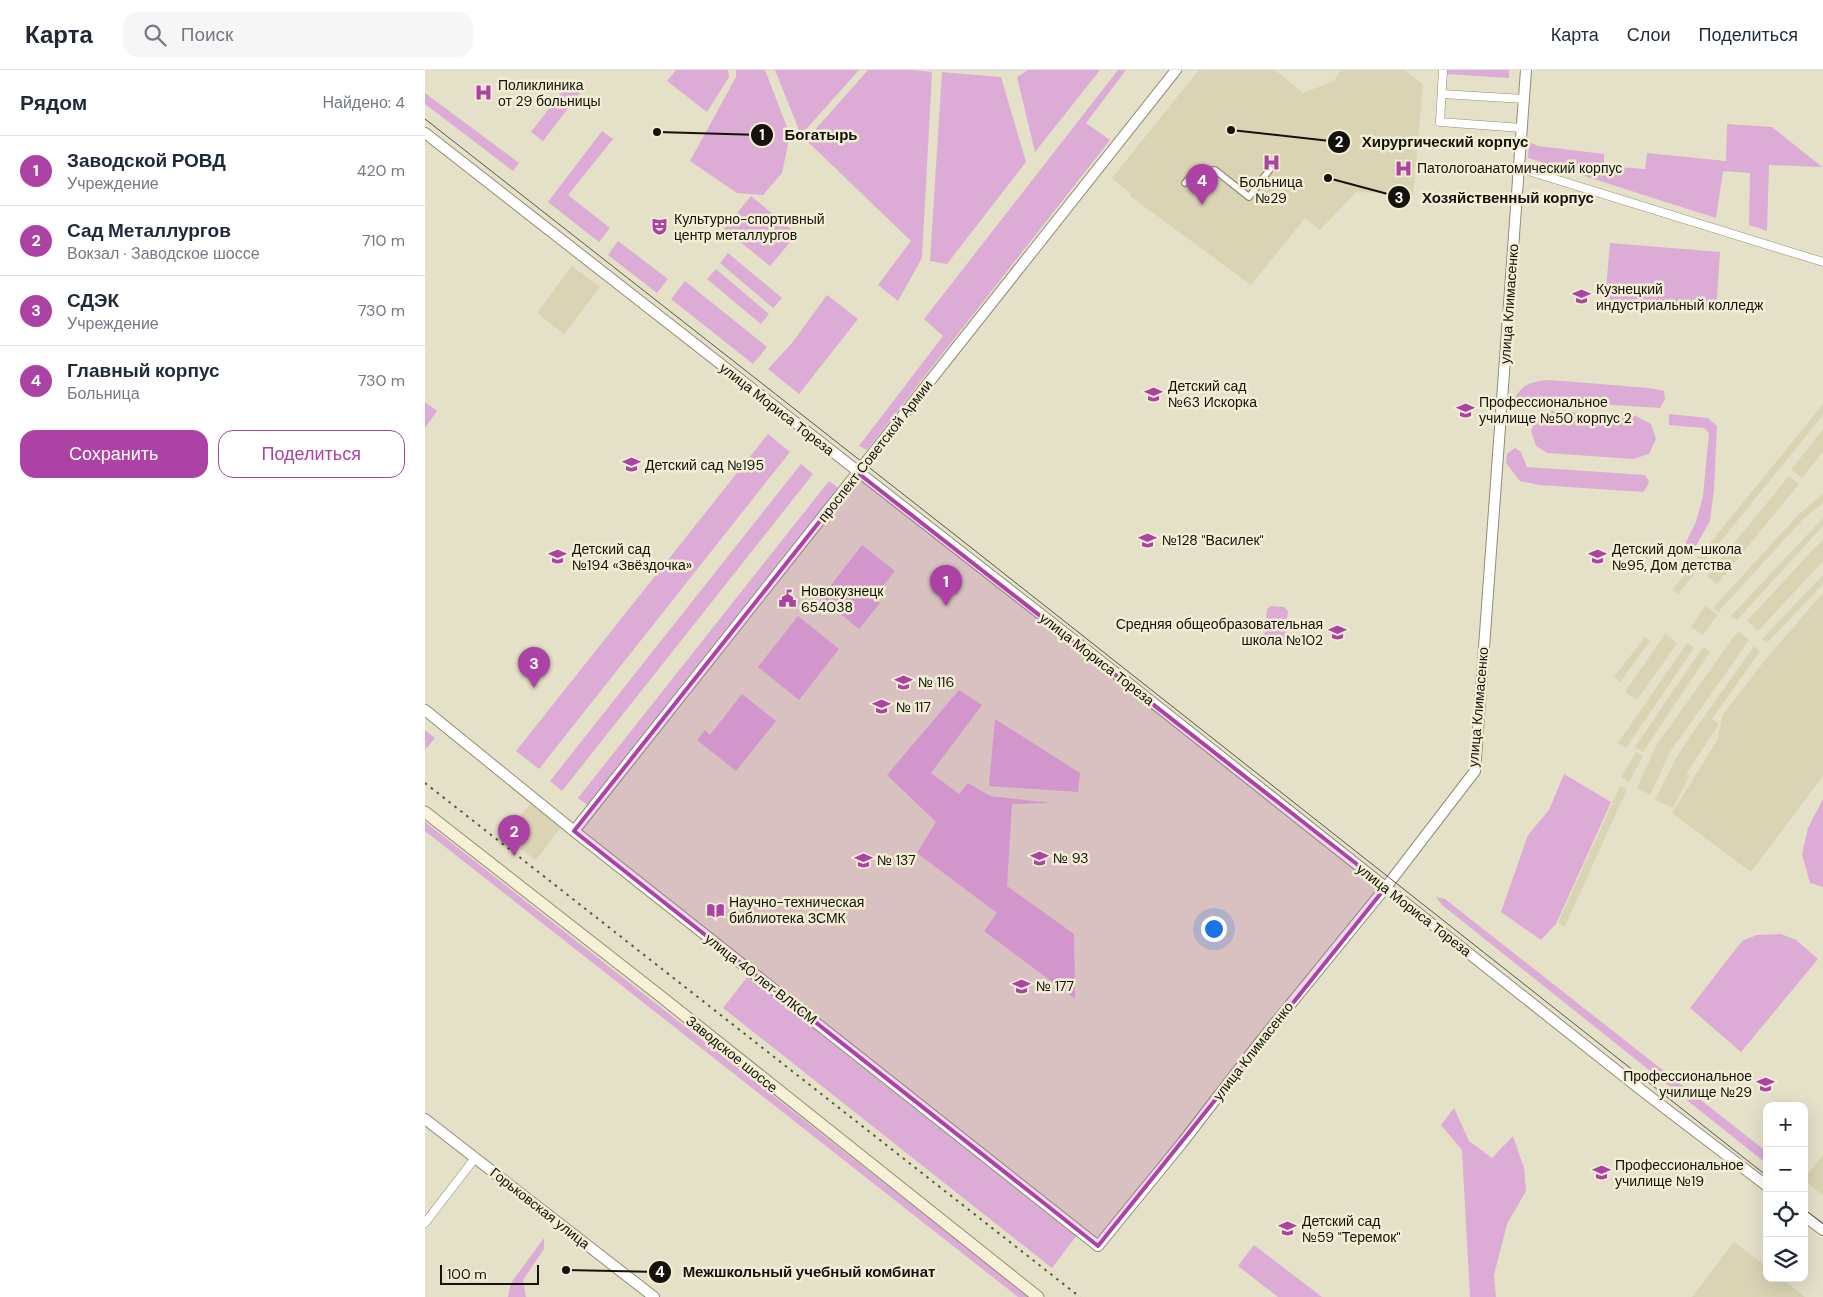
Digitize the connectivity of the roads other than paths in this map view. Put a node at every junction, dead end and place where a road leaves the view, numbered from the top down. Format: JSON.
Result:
{"nodes":[{"id":1,"x":1176,"y":70,"type":"edge"},
{"id":2,"x":1443,"y":70,"type":"edge"},
{"id":3,"x":1526,"y":70,"type":"edge"},
{"id":4,"x":1442,"y":94,"type":"junction"},
{"id":5,"x":1524,"y":99,"type":"junction"},
{"id":6,"x":1522,"y":128,"type":"junction"},
{"id":7,"x":425,"y":133,"type":"edge"},
{"id":8,"x":1519,"y":168,"type":"junction"},
{"id":9,"x":1270,"y":169,"type":"dead end"},
{"id":10,"x":1185,"y":182,"type":"dead end"},
{"id":11,"x":1823,"y":262,"type":"edge"},
{"id":12,"x":858,"y":473,"type":"junction"},
{"id":13,"x":425,"y":710,"type":"edge"},
{"id":14,"x":425,"y":812,"type":"edge"},
{"id":15,"x":574,"y":831,"type":"junction"},
{"id":16,"x":1386,"y":887,"type":"junction"},
{"id":17,"x":425,"y":1118,"type":"edge"},
{"id":18,"x":475,"y":1158,"type":"junction"},
{"id":19,"x":1763,"y":1183,"type":"edge"},
{"id":20,"x":1808,"y":1219,"type":"edge"},
{"id":21,"x":425,"y":1223,"type":"edge"},
{"id":22,"x":1823,"y":1230,"type":"edge"},
{"id":23,"x":1098,"y":1246,"type":"joint"},
{"id":24,"x":654,"y":1297,"type":"edge"},
{"id":25,"x":1038,"y":1297,"type":"edge"}],
"edges":[{"from":1,"to":12,"type":"street","name":"проспект Советской Армии"},
{"from":2,"to":4,"type":"street"},
{"from":3,"to":5,"type":"street","name":"улица Климасенко"},
{"from":4,"to":5,"type":"street"},
{"from":4,"to":6,"type":"street"},
{"from":5,"to":6,"type":"street","name":"улица Климасенко"},
{"from":6,"to":8,"type":"street","name":"улица Климасенко"},
{"from":7,"to":12,"type":"street","name":"улица Мориса Тореза"},
{"from":8,"to":11,"type":"street"},
{"from":8,"to":16,"type":"street","name":"улица Климасенко"},
{"from":9,"to":10,"type":"street"},
{"from":12,"to":15,"type":"street","name":"проспект Советской Армии"},
{"from":12,"to":16,"type":"street","name":"улица Мориса Тореза"},
{"from":13,"to":15,"type":"street","name":"улица 40 лет ВЛКСМ"},
{"from":14,"to":25,"type":"main road","name":"Заводское шоссе"},
{"from":15,"to":23,"type":"street","name":"улица 40 лет ВЛКСМ"},
{"from":16,"to":19,"type":"street","name":"улица Мориса Тореза"},
{"from":16,"to":23,"type":"street","name":"улица Климасенко"},
{"from":17,"to":18,"type":"street","name":"Горьковская улица"},
{"from":18,"to":21,"type":"street"},
{"from":18,"to":24,"type":"street","name":"Горьковская улица"},
{"from":20,"to":22,"type":"street"}]}
